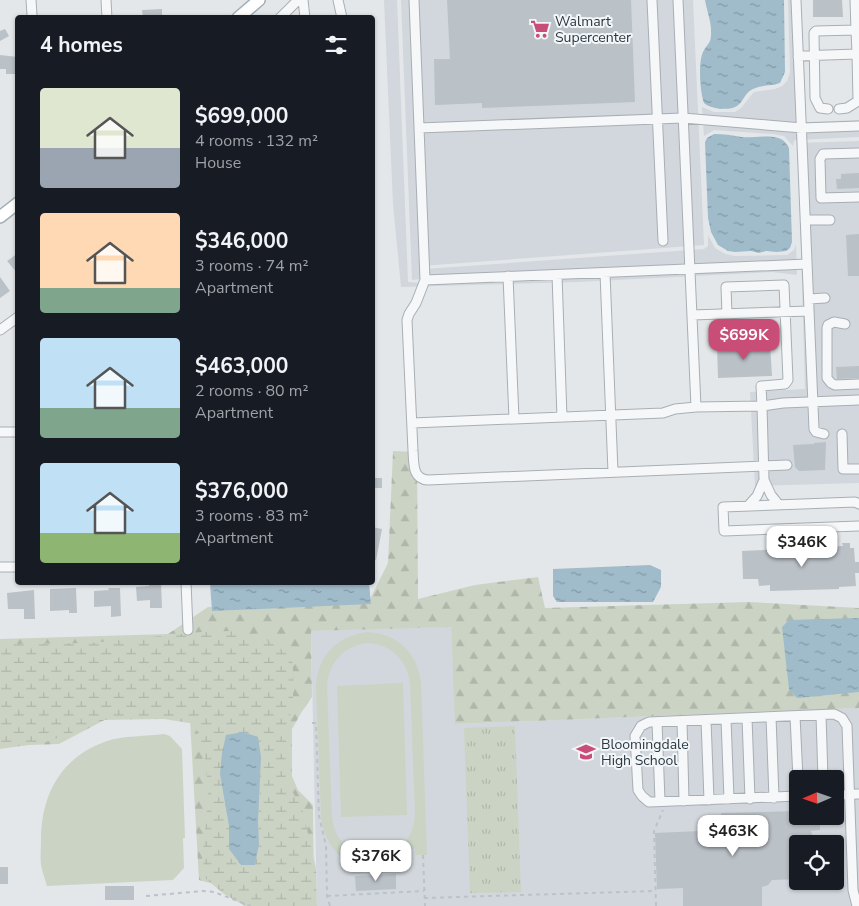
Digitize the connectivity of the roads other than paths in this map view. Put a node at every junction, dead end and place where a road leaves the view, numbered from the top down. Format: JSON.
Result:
{"nodes":[{"id":1,"x":31,"y":0,"type":"edge"},
{"id":2,"x":106,"y":0,"type":"edge"},
{"id":3,"x":259,"y":0,"type":"edge"},
{"id":4,"x":298,"y":0,"type":"edge"},
{"id":5,"x":303,"y":0,"type":"edge"},
{"id":6,"x":338,"y":0,"type":"edge"},
{"id":7,"x":414,"y":0,"type":"edge"},
{"id":8,"x":652,"y":0,"type":"edge"},
{"id":9,"x":678,"y":0,"type":"edge"},
{"id":10,"x":796,"y":0,"type":"edge"},
{"id":11,"x":855,"y":0,"type":"edge"},
{"id":12,"x":32,"y":15,"type":"dead end"},
{"id":13,"x":107,"y":15,"type":"edge"},
{"id":14,"x":242,"y":15,"type":"edge"},
{"id":15,"x":283,"y":15,"type":"edge"},
{"id":16,"x":305,"y":15,"type":"edge"},
{"id":17,"x":341,"y":15,"type":"edge"},
{"id":18,"x":856,"y":30,"type":"junction"},
{"id":19,"x":857,"y":54,"type":"junction"},
{"id":20,"x":815,"y":55,"type":"junction"},
{"id":21,"x":798,"y":56,"type":"junction"},
{"id":22,"x":858,"y":101,"type":"edge"},
{"id":23,"x":828,"y":109,"type":"dead end"},
{"id":24,"x":839,"y":109,"type":"dead end"},
{"id":25,"x":658,"y":118,"type":"junction"},
{"id":26,"x":683,"y":118,"type":"junction"},
{"id":27,"x":859,"y":126,"type":"edge"},
{"id":28,"x":419,"y":128,"type":"junction"},
{"id":29,"x":802,"y":128,"type":"junction"},
{"id":30,"x":859,"y":153,"type":"edge"},
{"id":31,"x":859,"y":196,"type":"edge"},
{"id":32,"x":15,"y":205,"type":"edge"},
{"id":33,"x":0,"y":217,"type":"edge"},
{"id":34,"x":806,"y":220,"type":"junction"},
{"id":35,"x":830,"y":220,"type":"dead end"},
{"id":36,"x":663,"y":241,"type":"dead end"},
{"id":37,"x":807,"y":264,"type":"junction"},
{"id":38,"x":690,"y":268,"type":"junction"},
{"id":39,"x":605,"y":272,"type":"junction"},
{"id":40,"x":557,"y":275,"type":"junction"},
{"id":41,"x":508,"y":276,"type":"junction"},
{"id":42,"x":425,"y":280,"type":"junction"},
{"id":43,"x":824,"y":298,"type":"dead end"},
{"id":44,"x":809,"y":299,"type":"junction"},
{"id":45,"x":809,"y":311,"type":"junction"},
{"id":46,"x":786,"y":312,"type":"junction"},
{"id":47,"x":726,"y":314,"type":"junction"},
{"id":48,"x":692,"y":315,"type":"junction"},
{"id":49,"x":15,"y":319,"type":"edge"},
{"id":50,"x":844,"y":324,"type":"dead end"},
{"id":51,"x":0,"y":330,"type":"edge"},
{"id":52,"x":859,"y":384,"type":"edge"},
{"id":53,"x":859,"y":400,"type":"edge"},
{"id":54,"x":813,"y":402,"type":"junction"},
{"id":55,"x":762,"y":406,"type":"junction"},
{"id":56,"x":696,"y":407,"type":"junction"},
{"id":57,"x":610,"y":414,"type":"junction"},
{"id":58,"x":562,"y":416,"type":"junction"},
{"id":59,"x":514,"y":419,"type":"junction"},
{"id":60,"x":412,"y":423,"type":"junction"},
{"id":61,"x":0,"y":432,"type":"edge"},
{"id":62,"x":15,"y":432,"type":"edge"},
{"id":63,"x":824,"y":434,"type":"dead end"},
{"id":64,"x":842,"y":434,"type":"dead end"},
{"id":65,"x":787,"y":465,"type":"dead end"},
{"id":66,"x":763,"y":466,"type":"junction"},
{"id":67,"x":859,"y":469,"type":"edge"},
{"id":68,"x":613,"y":472,"type":"junction"},
{"id":69,"x":764,"y":480,"type":"junction"},
{"id":70,"x":859,"y":504,"type":"edge"},
{"id":71,"x":779,"y":505,"type":"junction"},
{"id":72,"x":748,"y":506,"type":"junction"},
{"id":73,"x":859,"y":526,"type":"edge"},
{"id":74,"x":0,"y":567,"type":"edge"},
{"id":75,"x":15,"y":567,"type":"edge"},
{"id":76,"x":186,"y":585,"type":"edge"},
{"id":77,"x":188,"y":630,"type":"dead end"},
{"id":78,"x":821,"y":715,"type":"junction"},
{"id":79,"x":795,"y":716,"type":"junction"},
{"id":80,"x":771,"y":717,"type":"junction"},
{"id":81,"x":747,"y":718,"type":"junction"},
{"id":82,"x":726,"y":719,"type":"junction"},
{"id":83,"x":706,"y":720,"type":"junction"},
{"id":84,"x":682,"y":721,"type":"junction"},
{"id":85,"x":657,"y":722,"type":"junction"},
{"id":86,"x":798,"y":770,"type":"edge"},
{"id":87,"x":823,"y":770,"type":"edge"},
{"id":88,"x":844,"y":794,"type":"edge"},
{"id":89,"x":849,"y":794,"type":"junction"},
{"id":90,"x":859,"y":794,"type":"edge"},
{"id":91,"x":789,"y":797,"type":"edge"},
{"id":92,"x":774,"y":798,"type":"junction"},
{"id":93,"x":750,"y":799,"type":"junction"},
{"id":94,"x":709,"y":800,"type":"junction"},
{"id":95,"x":730,"y":800,"type":"junction"},
{"id":96,"x":663,"y":801,"type":"junction"},
{"id":97,"x":684,"y":801,"type":"junction"},
{"id":98,"x":857,"y":906,"type":"edge"}],
"edges":[{"from":1,"to":12,"type":"street"},
{"from":2,"to":13,"type":"street"},
{"from":3,"to":14,"type":"main road"},
{"from":4,"to":15,"type":"street"},
{"from":5,"to":16,"type":"street"},
{"from":6,"to":17,"type":"street"},
{"from":7,"to":28,"type":"street"},
{"from":8,"to":25,"type":"street"},
{"from":9,"to":26,"type":"street"},
{"from":10,"to":21,"type":"street"},
{"from":11,"to":18,"type":"street"},
{"from":18,"to":19,"type":"street"},
{"from":18,"to":20,"type":"street"},
{"from":19,"to":20,"type":"street"},
{"from":19,"to":22,"type":"street"},
{"from":20,"to":21,"type":"street"},
{"from":20,"to":23,"type":"street"},
{"from":21,"to":29,"type":"street"},
{"from":22,"to":24,"type":"street"},
{"from":25,"to":26,"type":"street"},
{"from":25,"to":28,"type":"street"},
{"from":25,"to":36,"type":"street"},
{"from":26,"to":29,"type":"street"},
{"from":26,"to":38,"type":"street"},
{"from":27,"to":29,"type":"street"},
{"from":28,"to":42,"type":"street"},
{"from":29,"to":34,"type":"street"},
{"from":30,"to":31,"type":"street"},
{"from":32,"to":33,"type":"main road"},
{"from":34,"to":35,"type":"street"},
{"from":34,"to":37,"type":"street"},
{"from":37,"to":38,"type":"street"},
{"from":37,"to":44,"type":"street"},
{"from":38,"to":39,"type":"street"},
{"from":38,"to":48,"type":"street"},
{"from":39,"to":40,"type":"street"},
{"from":39,"to":57,"type":"street"},
{"from":40,"to":41,"type":"street"},
{"from":40,"to":58,"type":"street"},
{"from":41,"to":42,"type":"street"},
{"from":41,"to":59,"type":"street"},
{"from":42,"to":60,"type":"street"},
{"from":43,"to":44,"type":"street"},
{"from":44,"to":45,"type":"street"},
{"from":45,"to":46,"type":"street"},
{"from":45,"to":54,"type":"street"},
{"from":46,"to":47,"type":"street"},
{"from":46,"to":47,"type":"street"},
{"from":46,"to":55,"type":"street"},
{"from":47,"to":48,"type":"street"},
{"from":48,"to":56,"type":"street"},
{"from":49,"to":51,"type":"street"},
{"from":50,"to":52,"type":"street"},
{"from":53,"to":54,"type":"street"},
{"from":54,"to":55,"type":"street"},
{"from":54,"to":63,"type":"street"},
{"from":55,"to":56,"type":"street"},
{"from":55,"to":66,"type":"street"},
{"from":56,"to":57,"type":"street"},
{"from":57,"to":58,"type":"street"},
{"from":57,"to":68,"type":"street"},
{"from":58,"to":59,"type":"street"},
{"from":59,"to":60,"type":"street"},
{"from":60,"to":68,"type":"street"},
{"from":61,"to":62,"type":"street"},
{"from":64,"to":67,"type":"street"},
{"from":65,"to":66,"type":"street"},
{"from":66,"to":68,"type":"street"},
{"from":66,"to":69,"type":"street"},
{"from":69,"to":71,"type":"street"},
{"from":69,"to":72,"type":"street"},
{"from":70,"to":71,"type":"street"},
{"from":71,"to":72,"type":"street"},
{"from":72,"to":73,"type":"street"},
{"from":74,"to":75,"type":"street"},
{"from":76,"to":77,"type":"street"},
{"from":78,"to":79,"type":"street"},
{"from":78,"to":87,"type":"street"},
{"from":78,"to":89,"type":"street"},
{"from":79,"to":80,"type":"street"},
{"from":79,"to":86,"type":"street"},
{"from":80,"to":81,"type":"street"},
{"from":80,"to":92,"type":"street"},
{"from":81,"to":82,"type":"street"},
{"from":81,"to":93,"type":"street"},
{"from":82,"to":83,"type":"street"},
{"from":82,"to":95,"type":"street"},
{"from":83,"to":84,"type":"street"},
{"from":83,"to":94,"type":"street"},
{"from":84,"to":85,"type":"street"},
{"from":84,"to":97,"type":"street"},
{"from":85,"to":96,"type":"street"},
{"from":85,"to":96,"type":"street"},
{"from":88,"to":89,"type":"street"},
{"from":89,"to":90,"type":"street"},
{"from":89,"to":98,"type":"street"},
{"from":91,"to":92,"type":"street"},
{"from":92,"to":93,"type":"street"},
{"from":93,"to":95,"type":"street"},
{"from":94,"to":95,"type":"street"},
{"from":94,"to":97,"type":"street"},
{"from":96,"to":97,"type":"street"}]}
